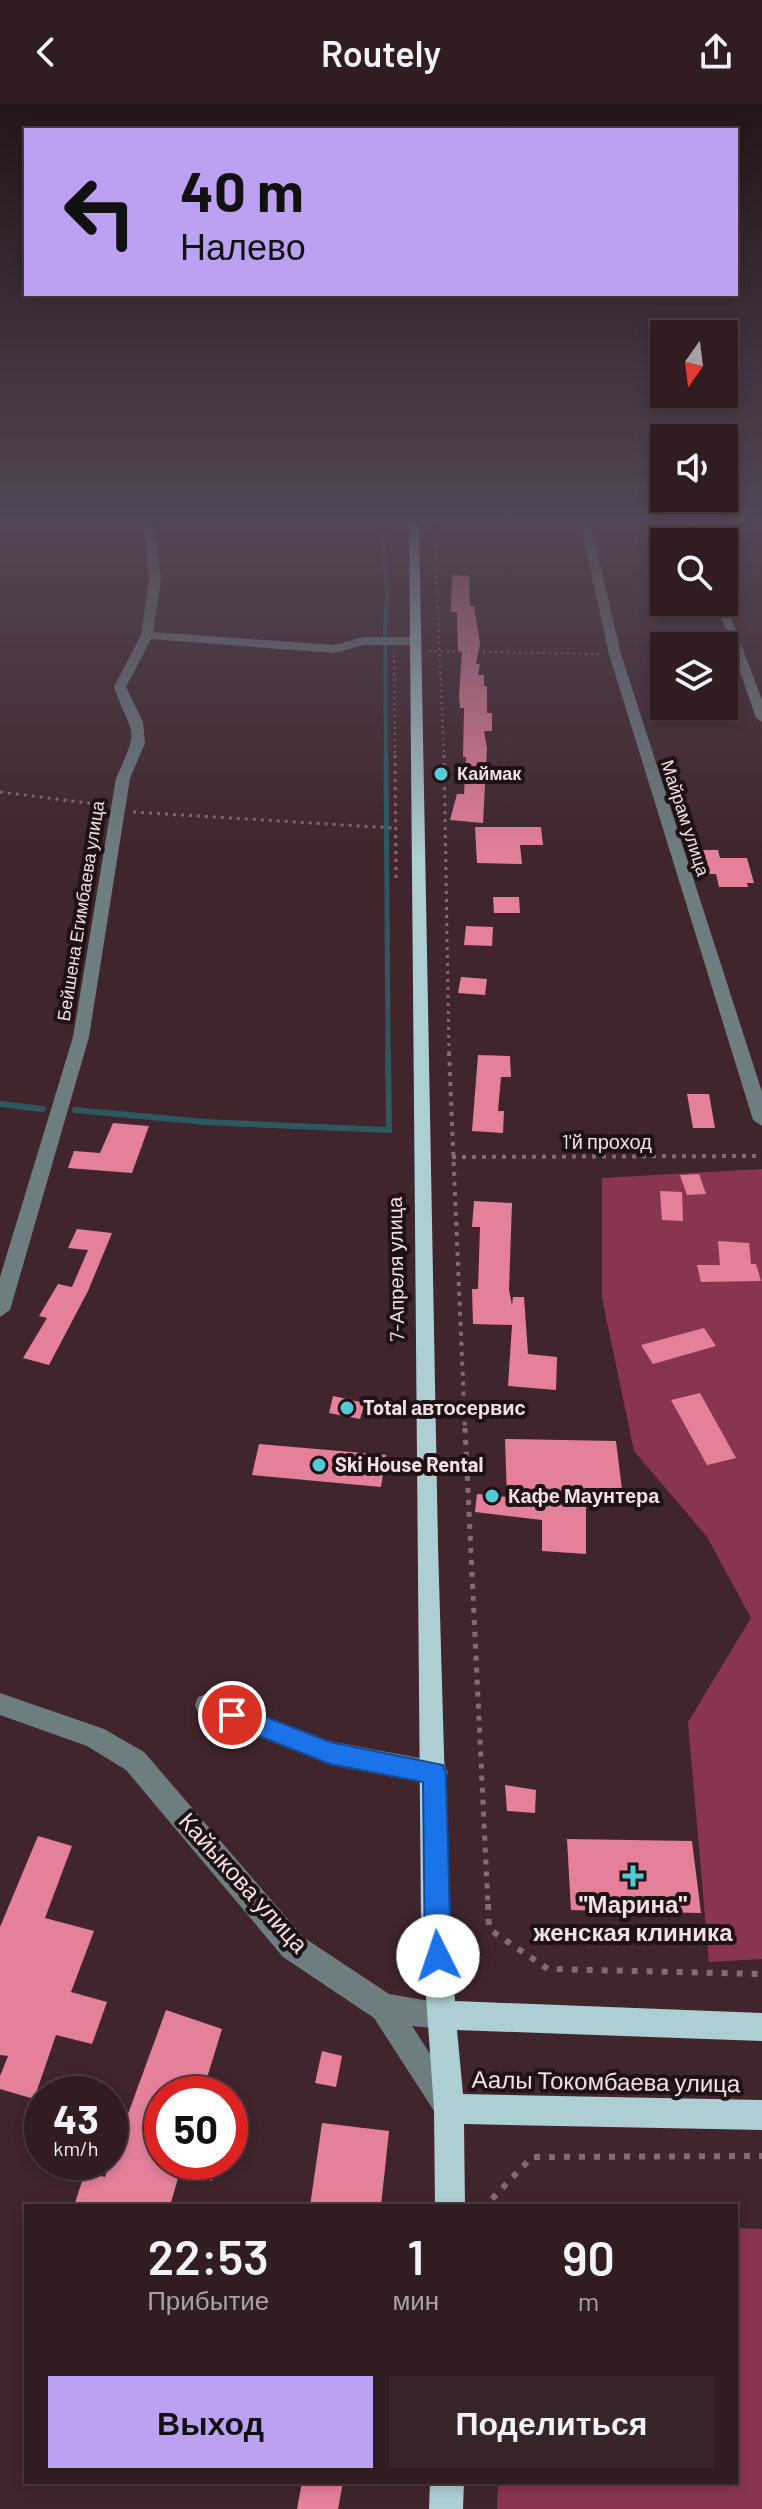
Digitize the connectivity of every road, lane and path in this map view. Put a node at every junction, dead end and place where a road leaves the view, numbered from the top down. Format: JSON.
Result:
{"nodes":[{"id":1,"x":416,"y":634,"type":"edge"},
{"id":2,"x":441,"y":634,"type":"edge"},
{"id":3,"x":611,"y":634,"type":"edge"},
{"id":4,"x":733,"y":634,"type":"edge"},
{"id":5,"x":147,"y":635,"type":"joint"},
{"id":6,"x":394,"y":641,"type":"junction"},
{"id":7,"x":416,"y":646,"type":"junction"},
{"id":8,"x":442,"y":652,"type":"junction"},
{"id":9,"x":615,"y":654,"type":"junction"},
{"id":10,"x":762,"y":718,"type":"edge"},
{"id":11,"x":0,"y":792,"type":"edge"},
{"id":12,"x":118,"y":809,"type":"junction"},
{"id":13,"x":394,"y":828,"type":"junction"},
{"id":14,"x":396,"y":879,"type":"dead end"},
{"id":15,"x":762,"y":1120,"type":"edge"},
{"id":16,"x":762,"y":1156,"type":"edge"},
{"id":17,"x":452,"y":1157,"type":"junction"},
{"id":18,"x":0,"y":1310,"type":"edge"},
{"id":19,"x":0,"y":1704,"type":"edge"},
{"id":20,"x":207,"y":1705,"type":"dead end"},
{"id":21,"x":435,"y":1773,"type":"junction"},
{"id":22,"x":762,"y":1974,"type":"edge"},
{"id":23,"x":384,"y":2008,"type":"junction"},
{"id":24,"x":443,"y":2015,"type":"junction"},
{"id":25,"x":762,"y":2027,"type":"edge"},
{"id":26,"x":449,"y":2109,"type":"junction"},
{"id":27,"x":762,"y":2115,"type":"edge"},
{"id":28,"x":762,"y":2156,"type":"edge"},
{"id":29,"x":492,"y":2199,"type":"dead end"},
{"id":30,"x":450,"y":2204,"type":"edge"},
{"id":31,"x":447,"y":2484,"type":"edge"},
{"id":32,"x":446,"y":2509,"type":"edge"}],
"edges":[{"from":1,"to":7,"type":"main road","name":"7-Апреля улица"},
{"from":2,"to":8,"type":"path"},
{"from":3,"to":9,"type":"street","name":"Майрам улица"},
{"from":4,"to":10,"type":"street"},
{"from":5,"to":6,"type":"street"},
{"from":5,"to":12,"type":"street","name":"Бейшена Егимбаева улица"},
{"from":6,"to":7,"type":"street"},
{"from":6,"to":13,"type":"path"},
{"from":7,"to":8,"type":"path"},
{"from":7,"to":21,"type":"main road","name":"7-Апреля улица"},
{"from":8,"to":9,"type":"path"},
{"from":8,"to":17,"type":"path"},
{"from":9,"to":15,"type":"street","name":"Майрам улица"},
{"from":11,"to":12,"type":"path"},
{"from":12,"to":13,"type":"path"},
{"from":12,"to":18,"type":"street","name":"Бейшена Егимбаева улица"},
{"from":13,"to":14,"type":"path"},
{"from":16,"to":17,"type":"path","name":"1'й проход"},
{"from":17,"to":22,"type":"path"},
{"from":19,"to":23,"type":"street","name":"Кайыкова улица"},
{"from":20,"to":21,"type":"street"},
{"from":21,"to":24,"type":"main road","name":"7-Апреля улица"},
{"from":23,"to":24,"type":"street"},
{"from":23,"to":26,"type":"street","name":"Кайыкова улица"},
{"from":24,"to":25,"type":"main road"},
{"from":24,"to":26,"type":"main road","name":"7-Апреля улица"},
{"from":26,"to":27,"type":"main road","name":"Аалы Токомбаева улица"},
{"from":26,"to":30,"type":"main road","name":"7-Апреля улица"},
{"from":28,"to":29,"type":"path"},
{"from":31,"to":32,"type":"main road"}]}
